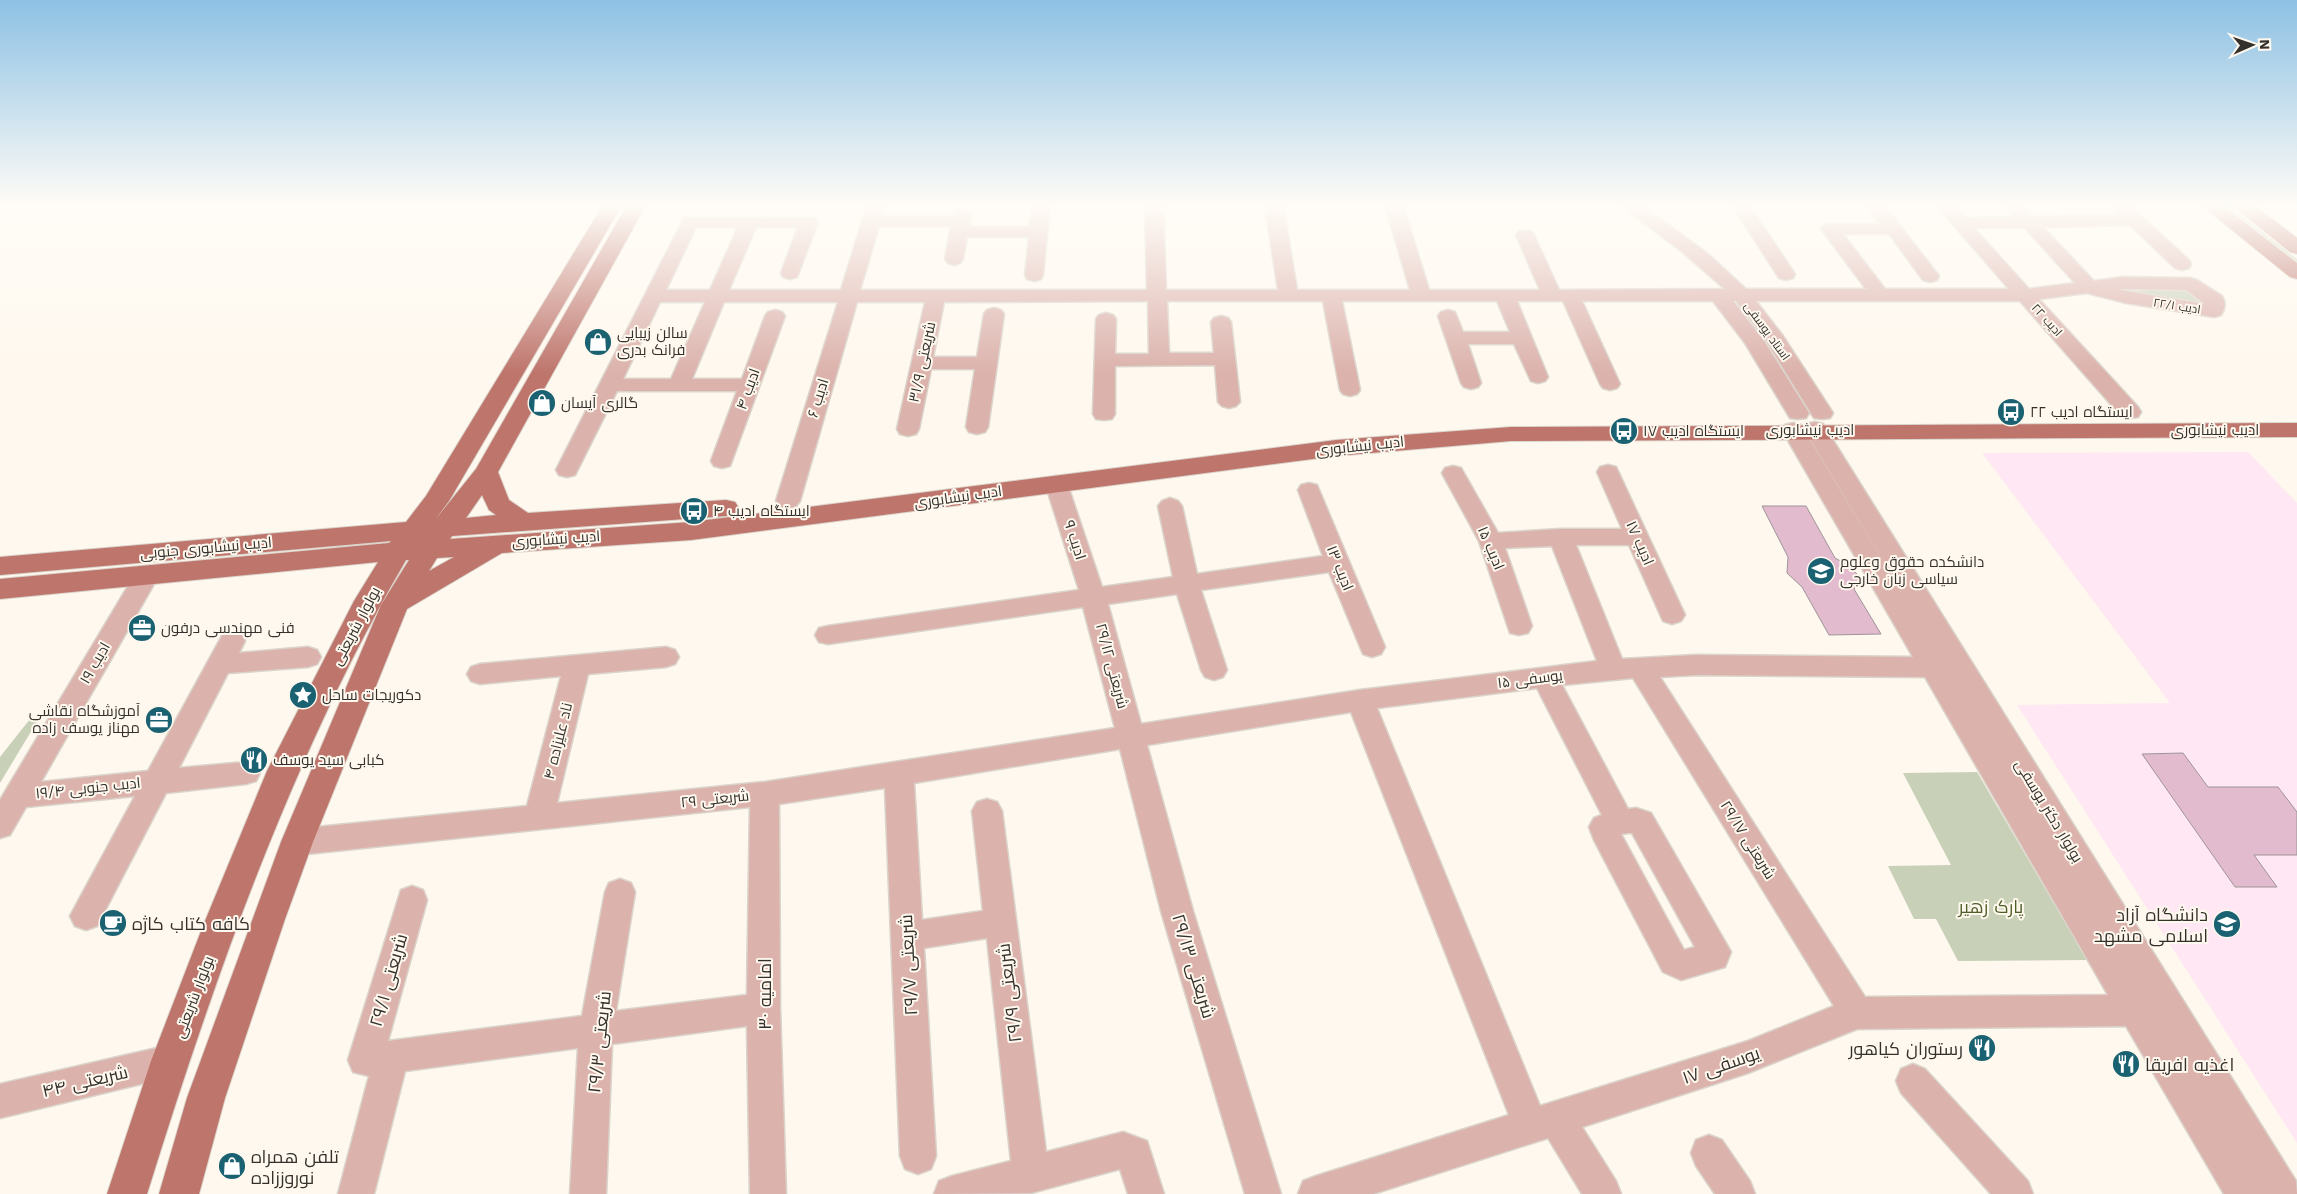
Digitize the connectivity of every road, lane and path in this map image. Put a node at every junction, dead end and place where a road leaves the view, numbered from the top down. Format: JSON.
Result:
{"nodes":[{"id":1,"x":580,"y":261,"type":"edge"},
{"id":2,"x":605,"y":261,"type":"edge"},
{"id":3,"x":674,"y":261,"type":"edge"},
{"id":4,"x":732,"y":261,"type":"edge"},
{"id":5,"x":793,"y":261,"type":"edge"},
{"id":6,"x":860,"y":261,"type":"edge"},
{"id":7,"x":1035,"y":261,"type":"edge"},
{"id":8,"x":1156,"y":261,"type":"edge"},
{"id":9,"x":1283,"y":261,"type":"edge"},
{"id":10,"x":1411,"y":261,"type":"edge"},
{"id":11,"x":1540,"y":261,"type":"edge"},
{"id":12,"x":1683,"y":261,"type":"edge"},
{"id":13,"x":1704,"y":261,"type":"edge"},
{"id":14,"x":1777,"y":261,"type":"edge"},
{"id":15,"x":1853,"y":261,"type":"edge"},
{"id":16,"x":1918,"y":261,"type":"edge"},
{"id":17,"x":1994,"y":261,"type":"edge"},
{"id":18,"x":2064,"y":261,"type":"edge"},
{"id":19,"x":2178,"y":261,"type":"edge"},
{"id":20,"x":2281,"y":261,"type":"edge"},
{"id":21,"x":2182,"y":264,"type":"dead end"},
{"id":22,"x":790,"y":273,"type":"dead end"},
{"id":23,"x":2297,"y":273,"type":"edge"},
{"id":24,"x":1786,"y":274,"type":"dead end"},
{"id":25,"x":1034,"y":275,"type":"dead end"},
{"id":26,"x":1930,"y":276,"type":"dead end"},
{"id":27,"x":2090,"y":288,"type":"junction"},
{"id":28,"x":1421,"y":294,"type":"junction"},
{"id":29,"x":1504,"y":294,"type":"junction"},
{"id":30,"x":1560,"y":294,"type":"junction"},
{"id":31,"x":1718,"y":294,"type":"junction"},
{"id":32,"x":1740,"y":294,"type":"junction"},
{"id":33,"x":1878,"y":294,"type":"junction"},
{"id":34,"x":2024,"y":294,"type":"junction"},
{"id":35,"x":936,"y":295,"type":"junction"},
{"id":36,"x":1157,"y":295,"type":"junction"},
{"id":37,"x":1288,"y":295,"type":"junction"},
{"id":38,"x":1331,"y":295,"type":"junction"},
{"id":39,"x":653,"y":296,"type":"junction"},
{"id":40,"x":717,"y":296,"type":"junction"},
{"id":41,"x":849,"y":296,"type":"junction"},
{"id":42,"x":994,"y":314,"type":"dead end"},
{"id":43,"x":775,"y":316,"type":"dead end"},
{"id":44,"x":1448,"y":316,"type":"dead end"},
{"id":45,"x":1106,"y":319,"type":"dead end"},
{"id":46,"x":1221,"y":322,"type":"dead end"},
{"id":47,"x":1456,"y":338,"type":"junction"},
{"id":48,"x":1522,"y":338,"type":"junction"},
{"id":49,"x":1224,"y":359,"type":"junction"},
{"id":50,"x":1105,"y":360,"type":"junction"},
{"id":51,"x":1159,"y":360,"type":"junction"},
{"id":52,"x":986,"y":363,"type":"junction"},
{"id":53,"x":921,"y":364,"type":"junction"},
{"id":54,"x":1538,"y":377,"type":"dead end"},
{"id":55,"x":1471,"y":383,"type":"dead end"},
{"id":56,"x":1610,"y":384,"type":"dead end"},
{"id":57,"x":609,"y":385,"type":"junction"},
{"id":58,"x":679,"y":385,"type":"junction"},
{"id":59,"x":750,"y":385,"type":"junction"},
{"id":60,"x":1350,"y":390,"type":"dead end"},
{"id":61,"x":1229,"y":402,"type":"dead end"},
{"id":62,"x":2130,"y":412,"type":"junction"},
{"id":63,"x":2297,"y":412,"type":"edge"},
{"id":64,"x":1104,"y":414,"type":"dead end"},
{"id":65,"x":1807,"y":421,"type":"junction"},
{"id":66,"x":977,"y":427,"type":"dead end"},
{"id":67,"x":908,"y":428,"type":"dead end"},
{"id":68,"x":2297,"y":430,"type":"edge"},
{"id":69,"x":1333,"y":439,"type":"junction"},
{"id":70,"x":722,"y":461,"type":"dead end"},
{"id":71,"x":567,"y":470,"type":"dead end"},
{"id":72,"x":486,"y":472,"type":"junction"},
{"id":73,"x":1608,"y":472,"type":"dead end"},
{"id":74,"x":1453,"y":473,"type":"dead end"},
{"id":75,"x":1056,"y":483,"type":"junction"},
{"id":76,"x":1309,"y":490,"type":"dead end"},
{"id":77,"x":788,"y":501,"type":"junction"},
{"id":78,"x":1170,"y":506,"type":"dead end"},
{"id":79,"x":522,"y":522,"type":"junction"},
{"id":80,"x":1561,"y":537,"type":"junction"},
{"id":81,"x":1637,"y":537,"type":"junction"},
{"id":82,"x":420,"y":540,"type":"junction"},
{"id":83,"x":1491,"y":541,"type":"junction"},
{"id":84,"x":505,"y":542,"type":"junction"},
{"id":85,"x":1338,"y":562,"type":"junction"},
{"id":86,"x":0,"y":566,"type":"edge"},
{"id":87,"x":146,"y":577,"type":"junction"},
{"id":88,"x":1187,"y":585,"type":"junction"},
{"id":89,"x":0,"y":589,"type":"edge"},
{"id":90,"x":1093,"y":596,"type":"junction"},
{"id":91,"x":395,"y":605,"type":"junction"},
{"id":92,"x":1672,"y":615,"type":"dead end"},
{"id":93,"x":1520,"y":626,"type":"dead end"},
{"id":94,"x":828,"y":635,"type":"dead end"},
{"id":95,"x":1372,"y":647,"type":"dead end"},
{"id":96,"x":308,"y":657,"type":"dead end"},
{"id":97,"x":666,"y":657,"type":"dead end"},
{"id":98,"x":577,"y":665,"type":"junction"},
{"id":99,"x":1934,"y":667,"type":"junction"},
{"id":100,"x":1627,"y":668,"type":"junction"},
{"id":101,"x":1214,"y":670,"type":"dead end"},
{"id":102,"x":480,"y":674,"type":"dead end"},
{"id":103,"x":1544,"y":677,"type":"junction"},
{"id":104,"x":1360,"y":700,"type":"junction"},
{"id":105,"x":1130,"y":735,"type":"junction"},
{"id":106,"x":246,"y":773,"type":"dead end"},
{"id":107,"x":899,"y":774,"type":"junction"},
{"id":108,"x":159,"y":780,"type":"junction"},
{"id":109,"x":765,"y":794,"type":"junction"},
{"id":110,"x":18,"y":796,"type":"junction"},
{"id":111,"x":987,"y":811,"type":"dead end"},
{"id":112,"x":539,"y":818,"type":"junction"},
{"id":113,"x":1620,"y":821,"type":"junction"},
{"id":114,"x":0,"y":826,"type":"edge"},
{"id":115,"x":297,"y":842,"type":"junction"},
{"id":116,"x":620,"y":892,"type":"dead end"},
{"id":117,"x":412,"y":900,"type":"dead end"},
{"id":118,"x":86,"y":916,"type":"dead end"},
{"id":119,"x":1001,"y":922,"type":"junction"},
{"id":120,"x":907,"y":936,"type":"junction"},
{"id":121,"x":763,"y":1008,"type":"junction"},
{"id":122,"x":2136,"y":1010,"type":"junction"},
{"id":123,"x":1856,"y":1013,"type":"junction"},
{"id":124,"x":596,"y":1030,"type":"junction"},
{"id":125,"x":378,"y":1059,"type":"junction"},
{"id":126,"x":170,"y":1061,"type":"junction"},
{"id":127,"x":1913,"y":1081,"type":"dead end"},
{"id":128,"x":0,"y":1101,"type":"edge"},
{"id":129,"x":1544,"y":1122,"type":"junction"},
{"id":130,"x":1709,"y":1153,"type":"dead end"},
{"id":131,"x":918,"y":1156,"type":"dead end"},
{"id":132,"x":1031,"y":1175,"type":"junction"},
{"id":133,"x":1331,"y":1192,"type":"edge"},
{"id":134,"x":127,"y":1194,"type":"edge"},
{"id":135,"x":180,"y":1194,"type":"edge"},
{"id":136,"x":356,"y":1194,"type":"edge"},
{"id":137,"x":588,"y":1194,"type":"edge"},
{"id":138,"x":768,"y":1194,"type":"edge"},
{"id":139,"x":952,"y":1194,"type":"edge"},
{"id":140,"x":1146,"y":1194,"type":"edge"},
{"id":141,"x":1263,"y":1194,"type":"edge"},
{"id":142,"x":1603,"y":1194,"type":"edge"},
{"id":143,"x":1737,"y":1194,"type":"edge"},
{"id":144,"x":2015,"y":1194,"type":"edge"},
{"id":145,"x":2244,"y":1194,"type":"edge"},
{"id":146,"x":2283,"y":1194,"type":"edge"}],
"edges":[{"from":1,"to":82,"type":"main road","name":"بولوار شریعتی"},
{"from":2,"to":72,"type":"main road","name":"بولوار شریعتی"},
{"from":3,"to":39,"type":"street"},
{"from":4,"to":40,"type":"street"},
{"from":5,"to":22,"type":"street"},
{"from":6,"to":41,"type":"street","name":"ادیب ۶"},
{"from":7,"to":25,"type":"street"},
{"from":8,"to":36,"type":"street"},
{"from":9,"to":37,"type":"street"},
{"from":10,"to":28,"type":"street"},
{"from":11,"to":30,"type":"street"},
{"from":12,"to":31,"type":"street","name":"استاد یوسفی"},
{"from":13,"to":32,"type":"street","name":"استاد یوسفی"},
{"from":14,"to":24,"type":"street"},
{"from":15,"to":33,"type":"street"},
{"from":16,"to":26,"type":"street"},
{"from":17,"to":34,"type":"street","name":"ادیب ۲۲"},
{"from":18,"to":27,"type":"street"},
{"from":19,"to":21,"type":"street"},
{"from":20,"to":23,"type":"main road"},
{"from":27,"to":27,"type":"street","name":"ادیب ۲۲/۱"},
{"from":27,"to":34,"type":"street","name":"ادیب ۲۲/۱"},
{"from":28,"to":29,"type":"street","name":"ادیب ۲۲/۱"},
{"from":28,"to":38,"type":"street","name":"ادیب ۲۲/۱"},
{"from":29,"to":30,"type":"street","name":"ادیب ۲۲/۱"},
{"from":29,"to":48,"type":"street"},
{"from":30,"to":31,"type":"street","name":"ادیب ۲۲/۱"},
{"from":30,"to":56,"type":"street"},
{"from":31,"to":32,"type":"street","name":"ادیب ۲۲/۱"},
{"from":31,"to":65,"type":"street","name":"استاد یوسفی"},
{"from":32,"to":33,"type":"street","name":"ادیب ۲۲/۱"},
{"from":32,"to":65,"type":"street","name":"استاد یوسفی"},
{"from":33,"to":34,"type":"street","name":"ادیب ۲۲/۱"},
{"from":34,"to":62,"type":"street","name":"ادیب ۲۲"},
{"from":35,"to":36,"type":"street","name":"ادیب ۲۲/۱"},
{"from":35,"to":41,"type":"street","name":"ادیب ۲۲/۱"},
{"from":35,"to":53,"type":"street","name":"شریعتی ۳۱/۹"},
{"from":36,"to":37,"type":"street","name":"ادیب ۲۲/۱"},
{"from":36,"to":51,"type":"street"},
{"from":37,"to":38,"type":"street","name":"ادیب ۲۲/۱"},
{"from":38,"to":60,"type":"street"},
{"from":39,"to":40,"type":"street","name":"ادیب ۲۲/۱"},
{"from":39,"to":57,"type":"street"},
{"from":40,"to":41,"type":"street","name":"ادیب ۲۲/۱"},
{"from":40,"to":58,"type":"street"},
{"from":41,"to":77,"type":"street","name":"ادیب ۶"},
{"from":42,"to":52,"type":"street"},
{"from":43,"to":59,"type":"street","name":"ادیب ۴"},
{"from":44,"to":47,"type":"street"},
{"from":45,"to":50,"type":"street"},
{"from":46,"to":49,"type":"street"},
{"from":47,"to":48,"type":"street"},
{"from":47,"to":55,"type":"street"},
{"from":48,"to":54,"type":"street"},
{"from":49,"to":51,"type":"street"},
{"from":49,"to":61,"type":"street"},
{"from":50,"to":51,"type":"street"},
{"from":50,"to":64,"type":"street"},
{"from":52,"to":53,"type":"street"},
{"from":52,"to":66,"type":"street"},
{"from":53,"to":67,"type":"street","name":"شریعتی ۳۱/۹"},
{"from":57,"to":58,"type":"street"},
{"from":57,"to":71,"type":"street"},
{"from":58,"to":59,"type":"street"},
{"from":59,"to":70,"type":"street","name":"ادیب ۴"},
{"from":62,"to":63,"type":"main road","name":"ادیب نیشابوری"},
{"from":62,"to":65,"type":"main road","name":"ادیب نیشابوری"},
{"from":65,"to":68,"type":"main road","name":"ادیب نیشابوری"},
{"from":65,"to":69,"type":"main road","name":"ادیب نیشابوری"},
{"from":65,"to":99,"type":"street","name":"بولوار دکتر یوسفی"},
{"from":65,"to":146,"type":"street","name":"بولوار دکتر یوسفی"},
{"from":69,"to":75,"type":"main road","name":"ادیب نیشابوری"},
{"from":69,"to":77,"type":"main road","name":"ادیب نیشابوری"},
{"from":72,"to":79,"type":"main road"},
{"from":72,"to":82,"type":"main road","name":"بولوار شریعتی"},
{"from":73,"to":81,"type":"street","name":"ادیب ۱۷"},
{"from":74,"to":83,"type":"street","name":"ادیب ۱۵"},
{"from":75,"to":84,"type":"main road","name":"ادیب نیشابوری"},
{"from":75,"to":90,"type":"street","name":"ادیب ۹"},
{"from":76,"to":85,"type":"street","name":"ادیب ۱۳"},
{"from":77,"to":79,"type":"main road","name":"ادیب نیشابوری"},
{"from":78,"to":88,"type":"street"},
{"from":79,"to":82,"type":"main road","name":"ادیب نیشابوری"},
{"from":80,"to":81,"type":"street"},
{"from":80,"to":83,"type":"street"},
{"from":80,"to":100,"type":"street","name":"شریعتی ۲۹/۱۷"},
{"from":81,"to":92,"type":"street","name":"ادیب ۱۷"},
{"from":82,"to":84,"type":"main road","name":"ادیب نیشابوری"},
{"from":82,"to":86,"type":"main road","name":"ادیب نیشابوری جنوبی"},
{"from":82,"to":87,"type":"main road","name":"ادیب نیشابوری جنوبی"},
{"from":82,"to":91,"type":"main road","name":"بولوار شریعتی"},
{"from":82,"to":126,"type":"main road","name":"بولوار شریعتی"},
{"from":83,"to":93,"type":"street","name":"ادیب ۱۵"},
{"from":84,"to":91,"type":"main road"},
{"from":85,"to":88,"type":"street"},
{"from":85,"to":95,"type":"street","name":"ادیب ۱۳"},
{"from":87,"to":89,"type":"main road","name":"ادیب نیشابوری جنوبی"},
{"from":87,"to":110,"type":"street","name":"ادیب ۱۹"},
{"from":88,"to":90,"type":"street"},
{"from":88,"to":101,"type":"street"},
{"from":90,"to":94,"type":"street"},
{"from":90,"to":105,"type":"street","name":"شریعتی ۲۹/۱۲"},
{"from":91,"to":115,"type":"main road","name":"بولوار شریعتی"},
{"from":96,"to":108,"type":"street"},
{"from":97,"to":98,"type":"street"},
{"from":98,"to":102,"type":"street"},
{"from":98,"to":112,"type":"street","name":"ناد علیزاده ۴"},
{"from":99,"to":100,"type":"street","name":"یوسفی ۱۵"},
{"from":99,"to":122,"type":"street","name":"بولوار دکتر یوسفی"},
{"from":100,"to":103,"type":"street","name":"یوسفی ۱۵"},
{"from":100,"to":123,"type":"street","name":"شریعتی ۲۹/۱۷"},
{"from":103,"to":104,"type":"street","name":"یوسفی ۱۵"},
{"from":103,"to":113,"type":"street"},
{"from":104,"to":105,"type":"street","name":"یوسفی ۱۵"},
{"from":104,"to":129,"type":"street"},
{"from":105,"to":107,"type":"street","name":"شریعتی ۲۹"},
{"from":105,"to":141,"type":"street","name":"شریعتی ۲۹/۱۳"},
{"from":106,"to":108,"type":"street","name":"ادیب جنوبی ۱۹/۴"},
{"from":107,"to":109,"type":"street","name":"شریعتی ۲۹"},
{"from":107,"to":120,"type":"street","name":"شریعتی ۲۹/۷"},
{"from":108,"to":110,"type":"street","name":"ادیب جنوبی ۱۹/۴"},
{"from":108,"to":118,"type":"street"},
{"from":109,"to":112,"type":"street","name":"شریعتی ۲۹"},
{"from":109,"to":121,"type":"street","name":"امامیه ۳۰"},
{"from":110,"to":114,"type":"street","name":"ادیب ۱۹"},
{"from":111,"to":119,"type":"street","name":"شریعتی ۲۹/۹"},
{"from":112,"to":115,"type":"street","name":"شریعتی ۲۹"},
{"from":113,"to":113,"type":"street"},
{"from":115,"to":135,"type":"main road","name":"بولوار شریعتی"},
{"from":116,"to":124,"type":"street","name":"شریعتی ۲۹/۳"},
{"from":117,"to":125,"type":"street","name":"شریعتی ۲۹/۱"},
{"from":119,"to":120,"type":"street"},
{"from":119,"to":132,"type":"street","name":"شریعتی ۲۹/۹"},
{"from":120,"to":131,"type":"street","name":"شریعتی ۲۹/۷"},
{"from":121,"to":124,"type":"street"},
{"from":121,"to":138,"type":"street","name":"امامیه ۳۰"},
{"from":122,"to":123,"type":"street","name":"یوسفی ۱۷"},
{"from":122,"to":145,"type":"street","name":"بولوار دکتر یوسفی"},
{"from":123,"to":129,"type":"street","name":"یوسفی ۱۷"},
{"from":124,"to":125,"type":"street"},
{"from":124,"to":137,"type":"street","name":"شریعتی ۲۹/۳"},
{"from":125,"to":136,"type":"street","name":"شریعتی ۲۹/۱"},
{"from":126,"to":128,"type":"street","name":"شریعتی ۴۴"},
{"from":126,"to":134,"type":"main road","name":"بولوار شریعتی"},
{"from":127,"to":144,"type":"street"},
{"from":129,"to":133,"type":"street","name":"یوسفی ۱۷"},
{"from":129,"to":142,"type":"street"},
{"from":130,"to":143,"type":"street"},
{"from":132,"to":139,"type":"street"},
{"from":132,"to":140,"type":"street"}]}
